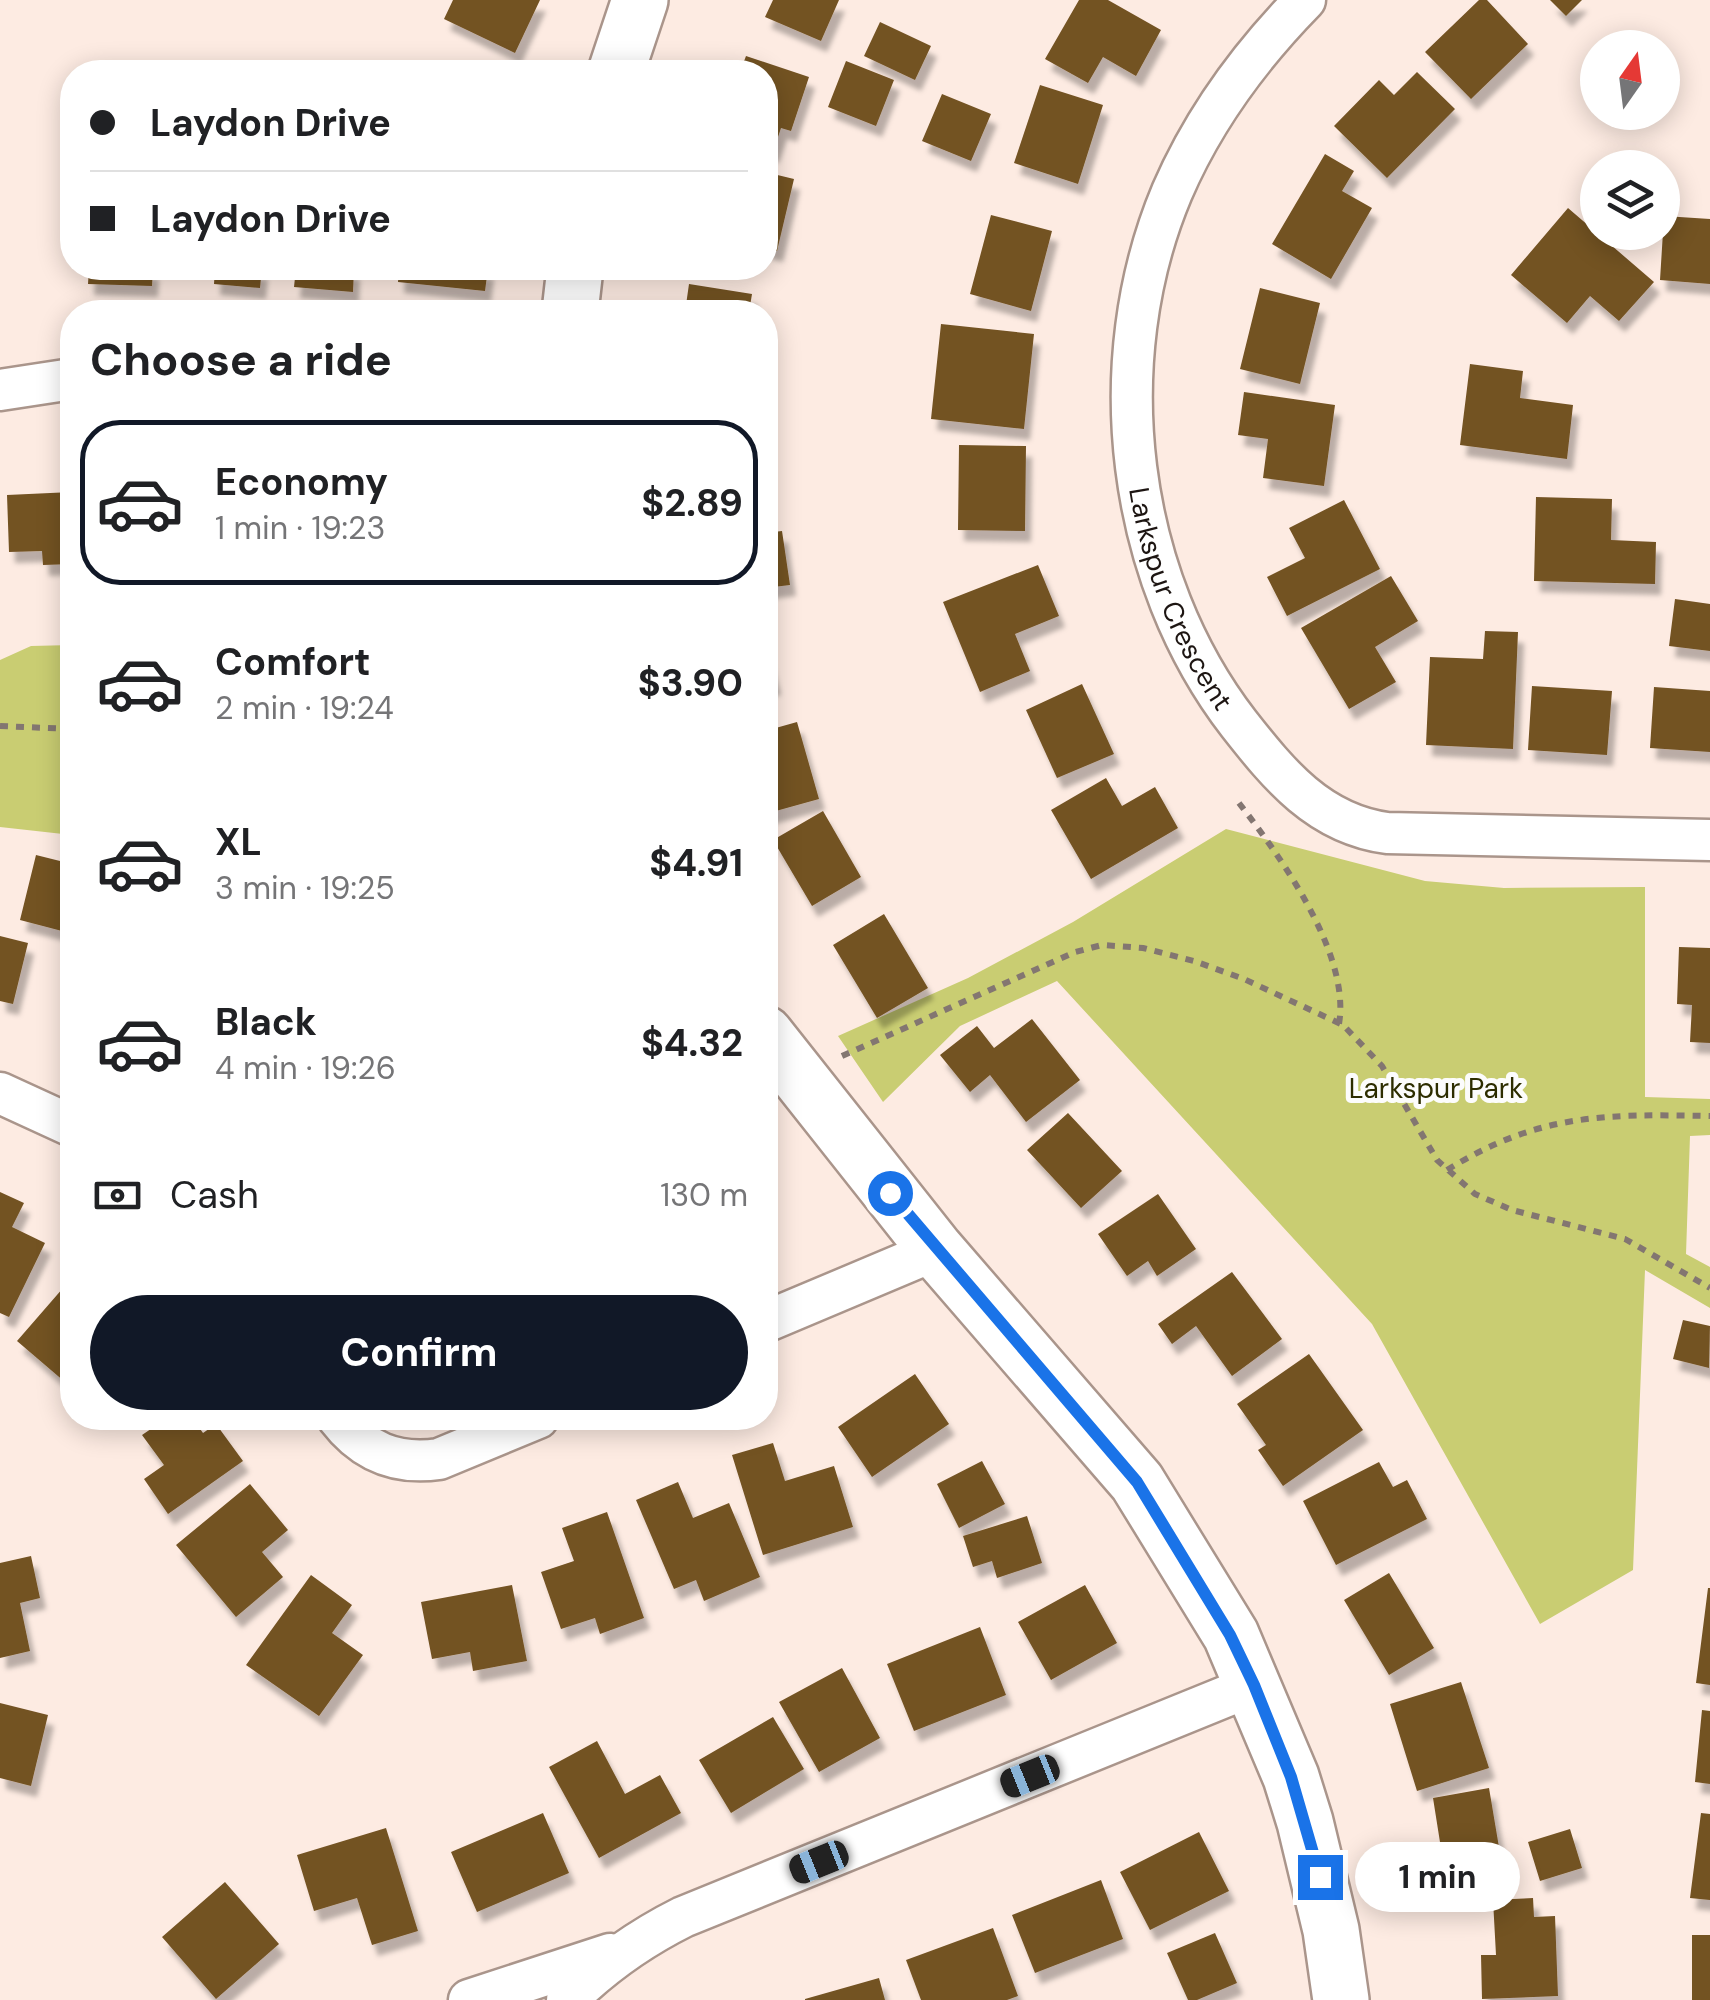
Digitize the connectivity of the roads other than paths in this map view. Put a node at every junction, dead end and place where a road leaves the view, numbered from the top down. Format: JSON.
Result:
{"nodes":[{"id":1,"x":640,"y":0,"type":"edge"},
{"id":2,"x":1305,"y":0,"type":"edge"},
{"id":3,"x":620,"y":60,"type":"edge"},
{"id":4,"x":60,"y":382,"type":"edge"},
{"id":5,"x":0,"y":390,"type":"edge"},
{"id":6,"x":1710,"y":840,"type":"edge"},
{"id":7,"x":778,"y":1050,"type":"edge"},
{"id":8,"x":0,"y":1094,"type":"edge"},
{"id":9,"x":60,"y":1121,"type":"edge"},
{"id":10,"x":936,"y":1250,"type":"junction"},
{"id":11,"x":778,"y":1317,"type":"edge"},
{"id":12,"x":347,"y":1430,"type":"edge"},
{"id":13,"x":509,"y":1430,"type":"edge"},
{"id":14,"x":1254,"y":1685,"type":"junction"},
{"id":15,"x":628,"y":1948,"type":"junction"},
{"id":16,"x":469,"y":2000,"type":"edge"},
{"id":17,"x":567,"y":2000,"type":"edge"},
{"id":18,"x":1341,"y":2000,"type":"edge"}],
"edges":[{"from":1,"to":3,"type":"street"},
{"from":2,"to":6,"type":"street","name":"Larkspur Crescent"},
{"from":4,"to":5,"type":"street"},
{"from":7,"to":10,"type":"street"},
{"from":8,"to":9,"type":"street"},
{"from":10,"to":11,"type":"street"},
{"from":10,"to":14,"type":"street"},
{"from":12,"to":13,"type":"street"},
{"from":14,"to":15,"type":"street"},
{"from":14,"to":18,"type":"street"},
{"from":15,"to":16,"type":"street"},
{"from":15,"to":17,"type":"street"}]}
